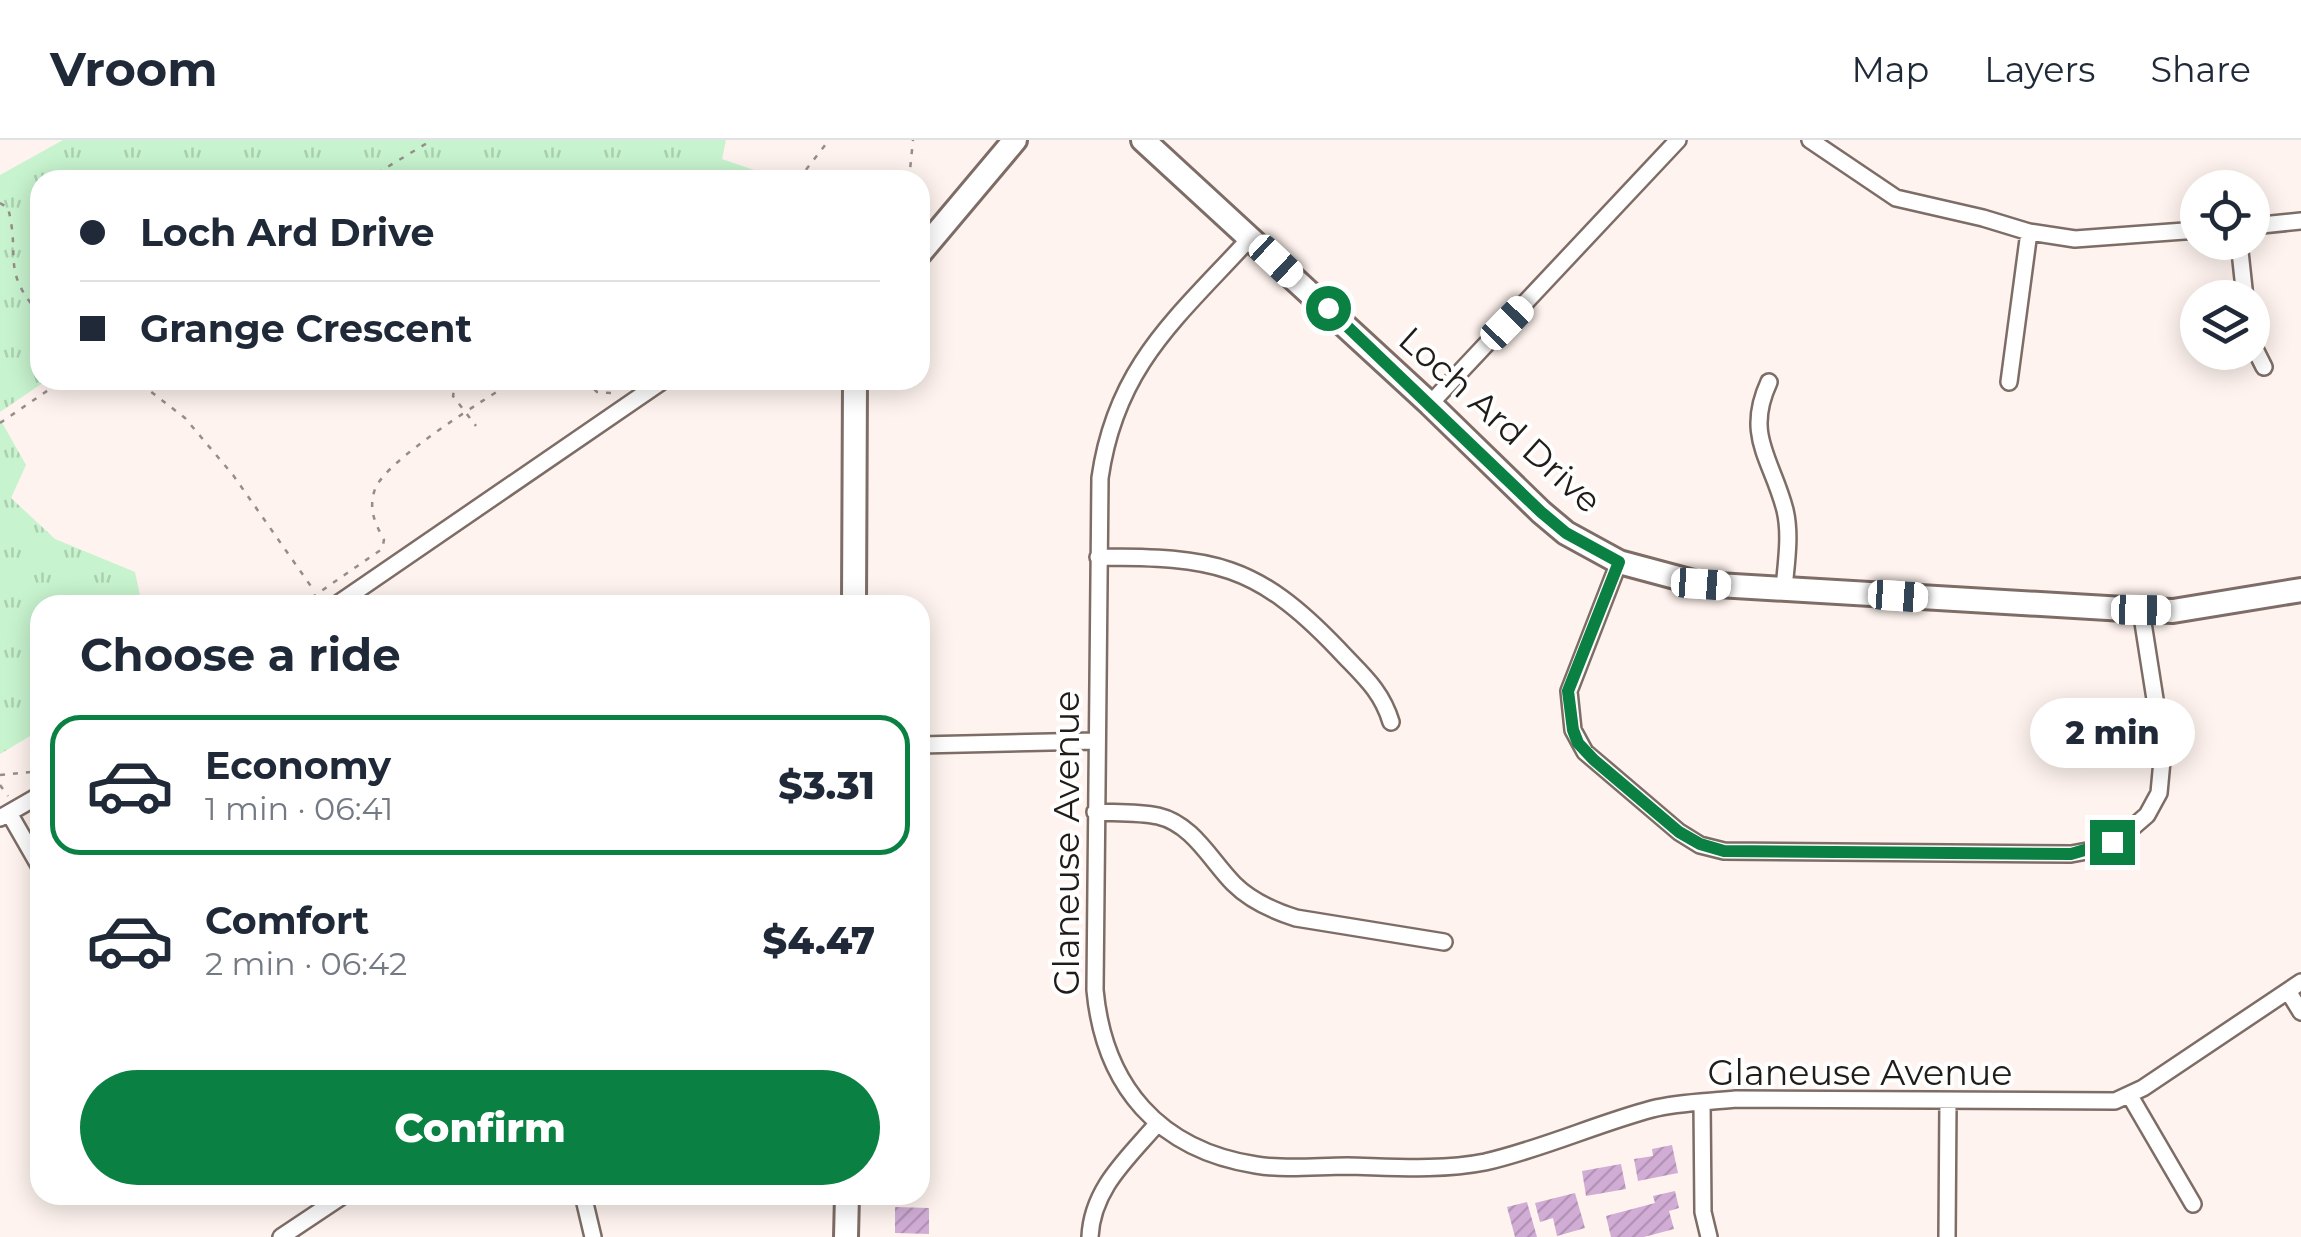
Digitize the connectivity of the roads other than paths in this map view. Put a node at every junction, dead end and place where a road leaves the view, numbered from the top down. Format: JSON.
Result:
{"nodes":[{"id":1,"x":1015,"y":140,"type":"edge"},
{"id":2,"x":1143,"y":140,"type":"edge"},
{"id":3,"x":1678,"y":140,"type":"edge"},
{"id":4,"x":1810,"y":140,"type":"edge"},
{"id":5,"x":954,"y":212,"type":"junction"},
{"id":6,"x":2301,"y":221,"type":"edge"},
{"id":7,"x":2270,"y":224,"type":"edge"},
{"id":8,"x":930,"y":225,"type":"edge"},
{"id":9,"x":2180,"y":231,"type":"edge"},
{"id":10,"x":2029,"y":232,"type":"junction"},
{"id":11,"x":1251,"y":237,"type":"junction"},
{"id":12,"x":930,"y":242,"type":"edge"},
{"id":13,"x":1769,"y":382,"type":"dead end"},
{"id":14,"x":2009,"y":382,"type":"dead end"},
{"id":15,"x":649,"y":390,"type":"edge"},
{"id":16,"x":854,"y":390,"type":"edge"},
{"id":17,"x":1430,"y":404,"type":"junction"},
{"id":18,"x":1098,"y":557,"type":"junction"},
{"id":19,"x":1619,"y":562,"type":"junction"},
{"id":20,"x":1784,"y":589,"type":"junction"},
{"id":21,"x":2301,"y":590,"type":"edge"},
{"id":22,"x":351,"y":595,"type":"edge"},
{"id":23,"x":854,"y":595,"type":"edge"},
{"id":24,"x":2141,"y":610,"type":"junction"},
{"id":25,"x":1390,"y":722,"type":"dead end"},
{"id":26,"x":1096,"y":741,"type":"junction"},
{"id":27,"x":930,"y":745,"type":"edge"},
{"id":28,"x":30,"y":801,"type":"edge"},
{"id":29,"x":1095,"y":812,"type":"junction"},
{"id":30,"x":4,"y":816,"type":"edge"},
{"id":31,"x":30,"y":853,"type":"edge"},
{"id":32,"x":1444,"y":942,"type":"dead end"},
{"id":33,"x":2294,"y":986,"type":"edge"},
{"id":34,"x":2301,"y":1012,"type":"edge"},
{"id":35,"x":2130,"y":1096,"type":"junction"},
{"id":36,"x":1948,"y":1101,"type":"junction"},
{"id":37,"x":1702,"y":1102,"type":"junction"},
{"id":38,"x":1156,"y":1124,"type":"junction"},
{"id":39,"x":2193,"y":1204,"type":"dead end"},
{"id":40,"x":329,"y":1205,"type":"edge"},
{"id":41,"x":585,"y":1205,"type":"edge"},
{"id":42,"x":846,"y":1205,"type":"edge"},
{"id":43,"x":282,"y":1237,"type":"edge"},
{"id":44,"x":593,"y":1237,"type":"edge"},
{"id":45,"x":846,"y":1237,"type":"edge"},
{"id":46,"x":1090,"y":1237,"type":"edge"},
{"id":47,"x":1709,"y":1237,"type":"edge"},
{"id":48,"x":1948,"y":1237,"type":"edge"}],
"edges":[{"from":1,"to":5,"type":"street"},
{"from":2,"to":11,"type":"street","name":"Loch Ard Drive"},
{"from":3,"to":17,"type":"street"},
{"from":4,"to":10,"type":"street"},
{"from":5,"to":8,"type":"street"},
{"from":5,"to":12,"type":"street"},
{"from":6,"to":7,"type":"street"},
{"from":9,"to":10,"type":"street"},
{"from":10,"to":14,"type":"street"},
{"from":11,"to":17,"type":"street","name":"Loch Ard Drive"},
{"from":11,"to":18,"type":"street","name":"Glaneuse Avenue"},
{"from":13,"to":20,"type":"street"},
{"from":15,"to":22,"type":"street"},
{"from":16,"to":23,"type":"street"},
{"from":17,"to":19,"type":"street","name":"Loch Ard Drive"},
{"from":18,"to":25,"type":"street"},
{"from":18,"to":26,"type":"street","name":"Glaneuse Avenue"},
{"from":19,"to":20,"type":"street","name":"Loch Ard Drive"},
{"from":19,"to":24,"type":"street"},
{"from":20,"to":24,"type":"street","name":"Loch Ard Drive"},
{"from":21,"to":24,"type":"street","name":"Loch Ard Drive"},
{"from":26,"to":27,"type":"street"},
{"from":26,"to":29,"type":"street","name":"Glaneuse Avenue"},
{"from":28,"to":30,"type":"street"},
{"from":29,"to":32,"type":"street"},
{"from":29,"to":38,"type":"street","name":"Glaneuse Avenue"},
{"from":30,"to":31,"type":"street"},
{"from":33,"to":34,"type":"street"},
{"from":33,"to":35,"type":"street","name":"Glaneuse Avenue"},
{"from":35,"to":36,"type":"street","name":"Glaneuse Avenue"},
{"from":35,"to":39,"type":"street"},
{"from":36,"to":37,"type":"street","name":"Glaneuse Avenue"},
{"from":36,"to":48,"type":"street"},
{"from":37,"to":38,"type":"street","name":"Glaneuse Avenue"},
{"from":37,"to":47,"type":"street"},
{"from":38,"to":46,"type":"street"},
{"from":40,"to":43,"type":"street"},
{"from":41,"to":44,"type":"street"},
{"from":42,"to":45,"type":"street"}]}
